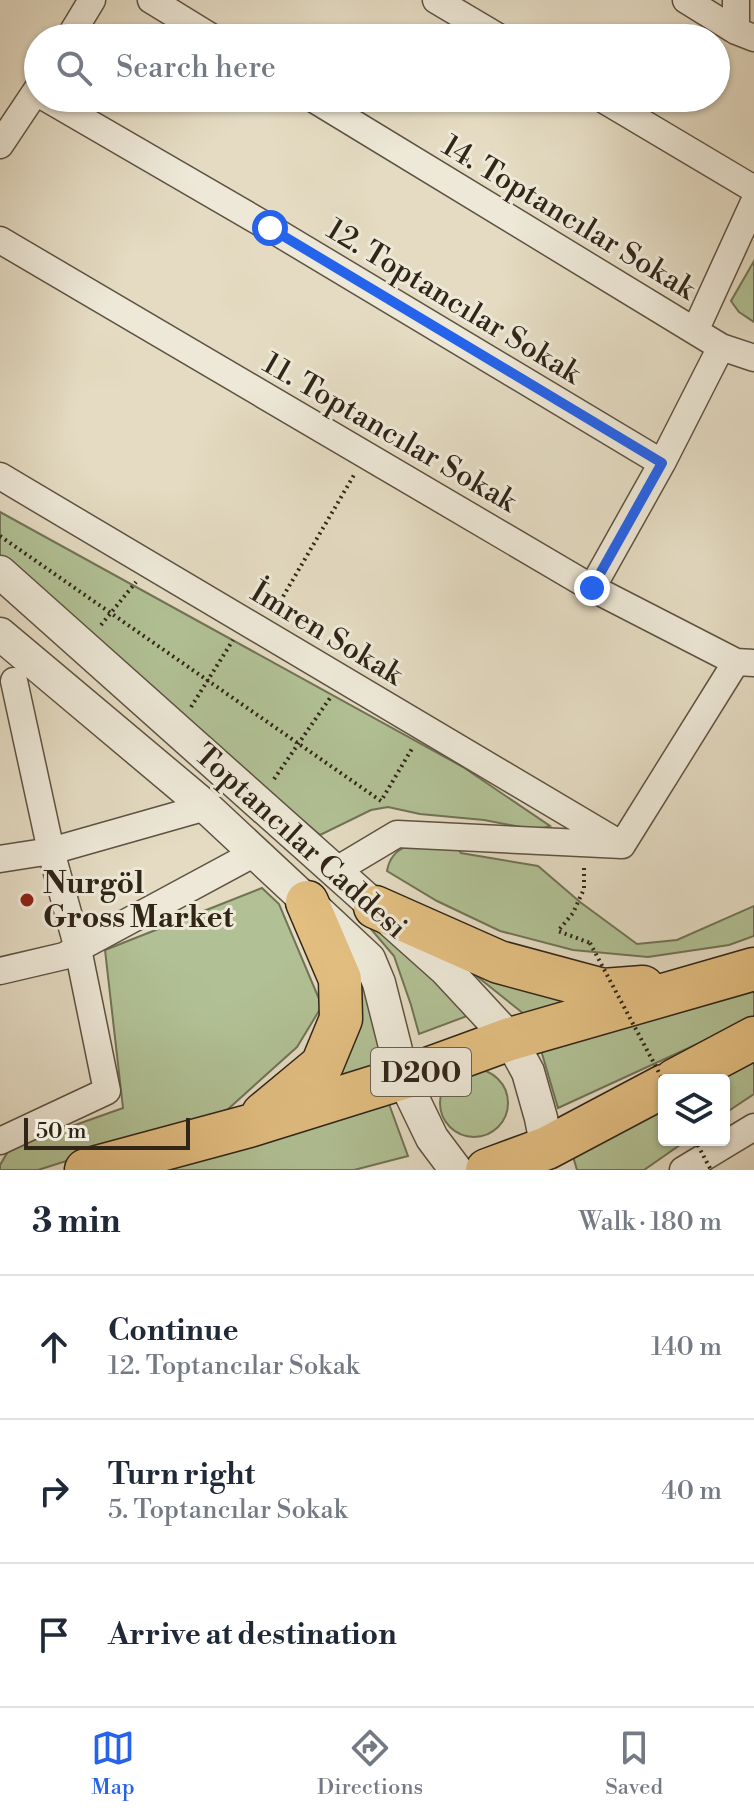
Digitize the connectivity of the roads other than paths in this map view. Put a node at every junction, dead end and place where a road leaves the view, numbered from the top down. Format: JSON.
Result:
{"nodes":[{"id":1,"x":92,"y":0,"type":"edge"},
{"id":2,"x":151,"y":0,"type":"edge"},
{"id":3,"x":436,"y":0,"type":"edge"},
{"id":4,"x":686,"y":0,"type":"edge"},
{"id":5,"x":736,"y":0,"type":"edge"},
{"id":6,"x":77,"y":24,"type":"edge"},
{"id":7,"x":190,"y":24,"type":"edge"},
{"id":8,"x":476,"y":24,"type":"edge"},
{"id":9,"x":728,"y":24,"type":"edge"},
{"id":10,"x":745,"y":34,"type":"edge"},
{"id":11,"x":25,"y":112,"type":"edge"},
{"id":12,"x":72,"y":112,"type":"edge"},
{"id":13,"x":335,"y":112,"type":"edge"},
{"id":14,"x":625,"y":112,"type":"edge"},
{"id":15,"x":0,"y":145,"type":"edge"},
{"id":16,"x":754,"y":189,"type":"edge"},
{"id":17,"x":754,"y":202,"type":"edge"},
{"id":18,"x":0,"y":240,"type":"edge"},
{"id":19,"x":695,"y":331,"type":"junction"},
{"id":20,"x":721,"y":347,"type":"junction"},
{"id":21,"x":754,"y":358,"type":"edge"},
{"id":22,"x":662,"y":463,"type":"junction"},
{"id":23,"x":0,"y":476,"type":"edge"},
{"id":24,"x":0,"y":572,"type":"edge"},
{"id":25,"x":592,"y":588,"type":"junction"},
{"id":26,"x":0,"y":634,"type":"edge"},
{"id":27,"x":745,"y":663,"type":"edge"},
{"id":28,"x":47,"y":675,"type":"junction"},
{"id":29,"x":7,"y":682,"type":"edge"},
{"id":30,"x":206,"y":807,"type":"junction"},
{"id":31,"x":622,"y":845,"type":"junction"},
{"id":32,"x":51,"y":851,"type":"junction"},
{"id":33,"x":255,"y":853,"type":"junction"},
{"id":34,"x":0,"y":859,"type":"edge"},
{"id":35,"x":335,"y":871,"type":"junction"},
{"id":36,"x":307,"y":902,"type":"junction"},
{"id":37,"x":375,"y":907,"type":"junction"},
{"id":38,"x":78,"y":949,"type":"junction"},
{"id":39,"x":0,"y":971,"type":"edge"},
{"id":40,"x":735,"y":974,"type":"edge"},
{"id":41,"x":754,"y":1038,"type":"edge"},
{"id":42,"x":510,"y":1039,"type":"junction"},
{"id":43,"x":686,"y":1074,"type":"edge"},
{"id":44,"x":403,"y":1078,"type":"junction"},
{"id":45,"x":658,"y":1088,"type":"edge"},
{"id":46,"x":249,"y":1126,"type":"junction"},
{"id":47,"x":754,"y":1127,"type":"edge"},
{"id":48,"x":0,"y":1141,"type":"edge"},
{"id":49,"x":551,"y":1159,"type":"edge"},
{"id":50,"x":86,"y":1170,"type":"edge"},
{"id":51,"x":456,"y":1170,"type":"edge"},
{"id":52,"x":487,"y":1170,"type":"edge"},
{"id":53,"x":683,"y":1170,"type":"edge"}],
"edges":[{"from":1,"to":6,"type":"street"},
{"from":2,"to":7,"type":"street"},
{"from":3,"to":8,"type":"street"},
{"from":4,"to":9,"type":"street"},
{"from":5,"to":10,"type":"street"},
{"from":11,"to":15,"type":"street"},
{"from":12,"to":22,"type":"street","name":"12. Toptancılar Sokak"},
{"from":13,"to":19,"type":"street","name":"14. Toptancılar Sokak"},
{"from":14,"to":16,"type":"street"},
{"from":17,"to":19,"type":"street"},
{"from":18,"to":25,"type":"street","name":"11. Toptancılar Sokak"},
{"from":19,"to":20,"type":"street","name":"14. Toptancılar Sokak"},
{"from":20,"to":21,"type":"street","name":"14. Toptancılar Sokak"},
{"from":20,"to":22,"type":"street"},
{"from":22,"to":25,"type":"street"},
{"from":23,"to":31,"type":"street","name":"İmren Sokak"},
{"from":24,"to":35,"type":"street","name":"Toptancılar Caddesi"},
{"from":25,"to":27,"type":"street","name":"11. Toptancılar Sokak"},
{"from":26,"to":28,"type":"street","name":"Toptancılar Caddesi"},
{"from":27,"to":31,"type":"street"},
{"from":28,"to":29,"type":"street"},
{"from":28,"to":30,"type":"street","name":"Toptancılar Caddesi"},
{"from":29,"to":32,"type":"street"},
{"from":30,"to":32,"type":"street"},
{"from":30,"to":33,"type":"street","name":"Toptancılar Caddesi"},
{"from":31,"to":35,"type":"street"},
{"from":32,"to":34,"type":"street"},
{"from":32,"to":38,"type":"street"},
{"from":33,"to":36,"type":"street","name":"Toptancılar Caddesi"},
{"from":33,"to":38,"type":"street"},
{"from":35,"to":37,"type":"street","name":"Toptancılar Caddesi"},
{"from":36,"to":44,"type":"street","name":"Toptancılar Caddesi"},
{"from":36,"to":46,"type":"highway"},
{"from":37,"to":40,"type":"highway"},
{"from":37,"to":42,"type":"street","name":"Toptancılar Caddesi"},
{"from":38,"to":39,"type":"street"},
{"from":38,"to":48,"type":"street"},
{"from":40,"to":42,"type":"highway","number":"D200"},
{"from":41,"to":43,"type":"highway"},
{"from":42,"to":44,"type":"highway","number":"D200"},
{"from":42,"to":49,"type":"street","name":"Toptancılar Caddesi"},
{"from":44,"to":46,"type":"highway","number":"D200"},
{"from":44,"to":51,"type":"street","name":"Toptancılar Caddesi"},
{"from":45,"to":49,"type":"highway"},
{"from":46,"to":50,"type":"highway","number":"D200"},
{"from":47,"to":53,"type":"street"},
{"from":49,"to":52,"type":"highway"}]}
